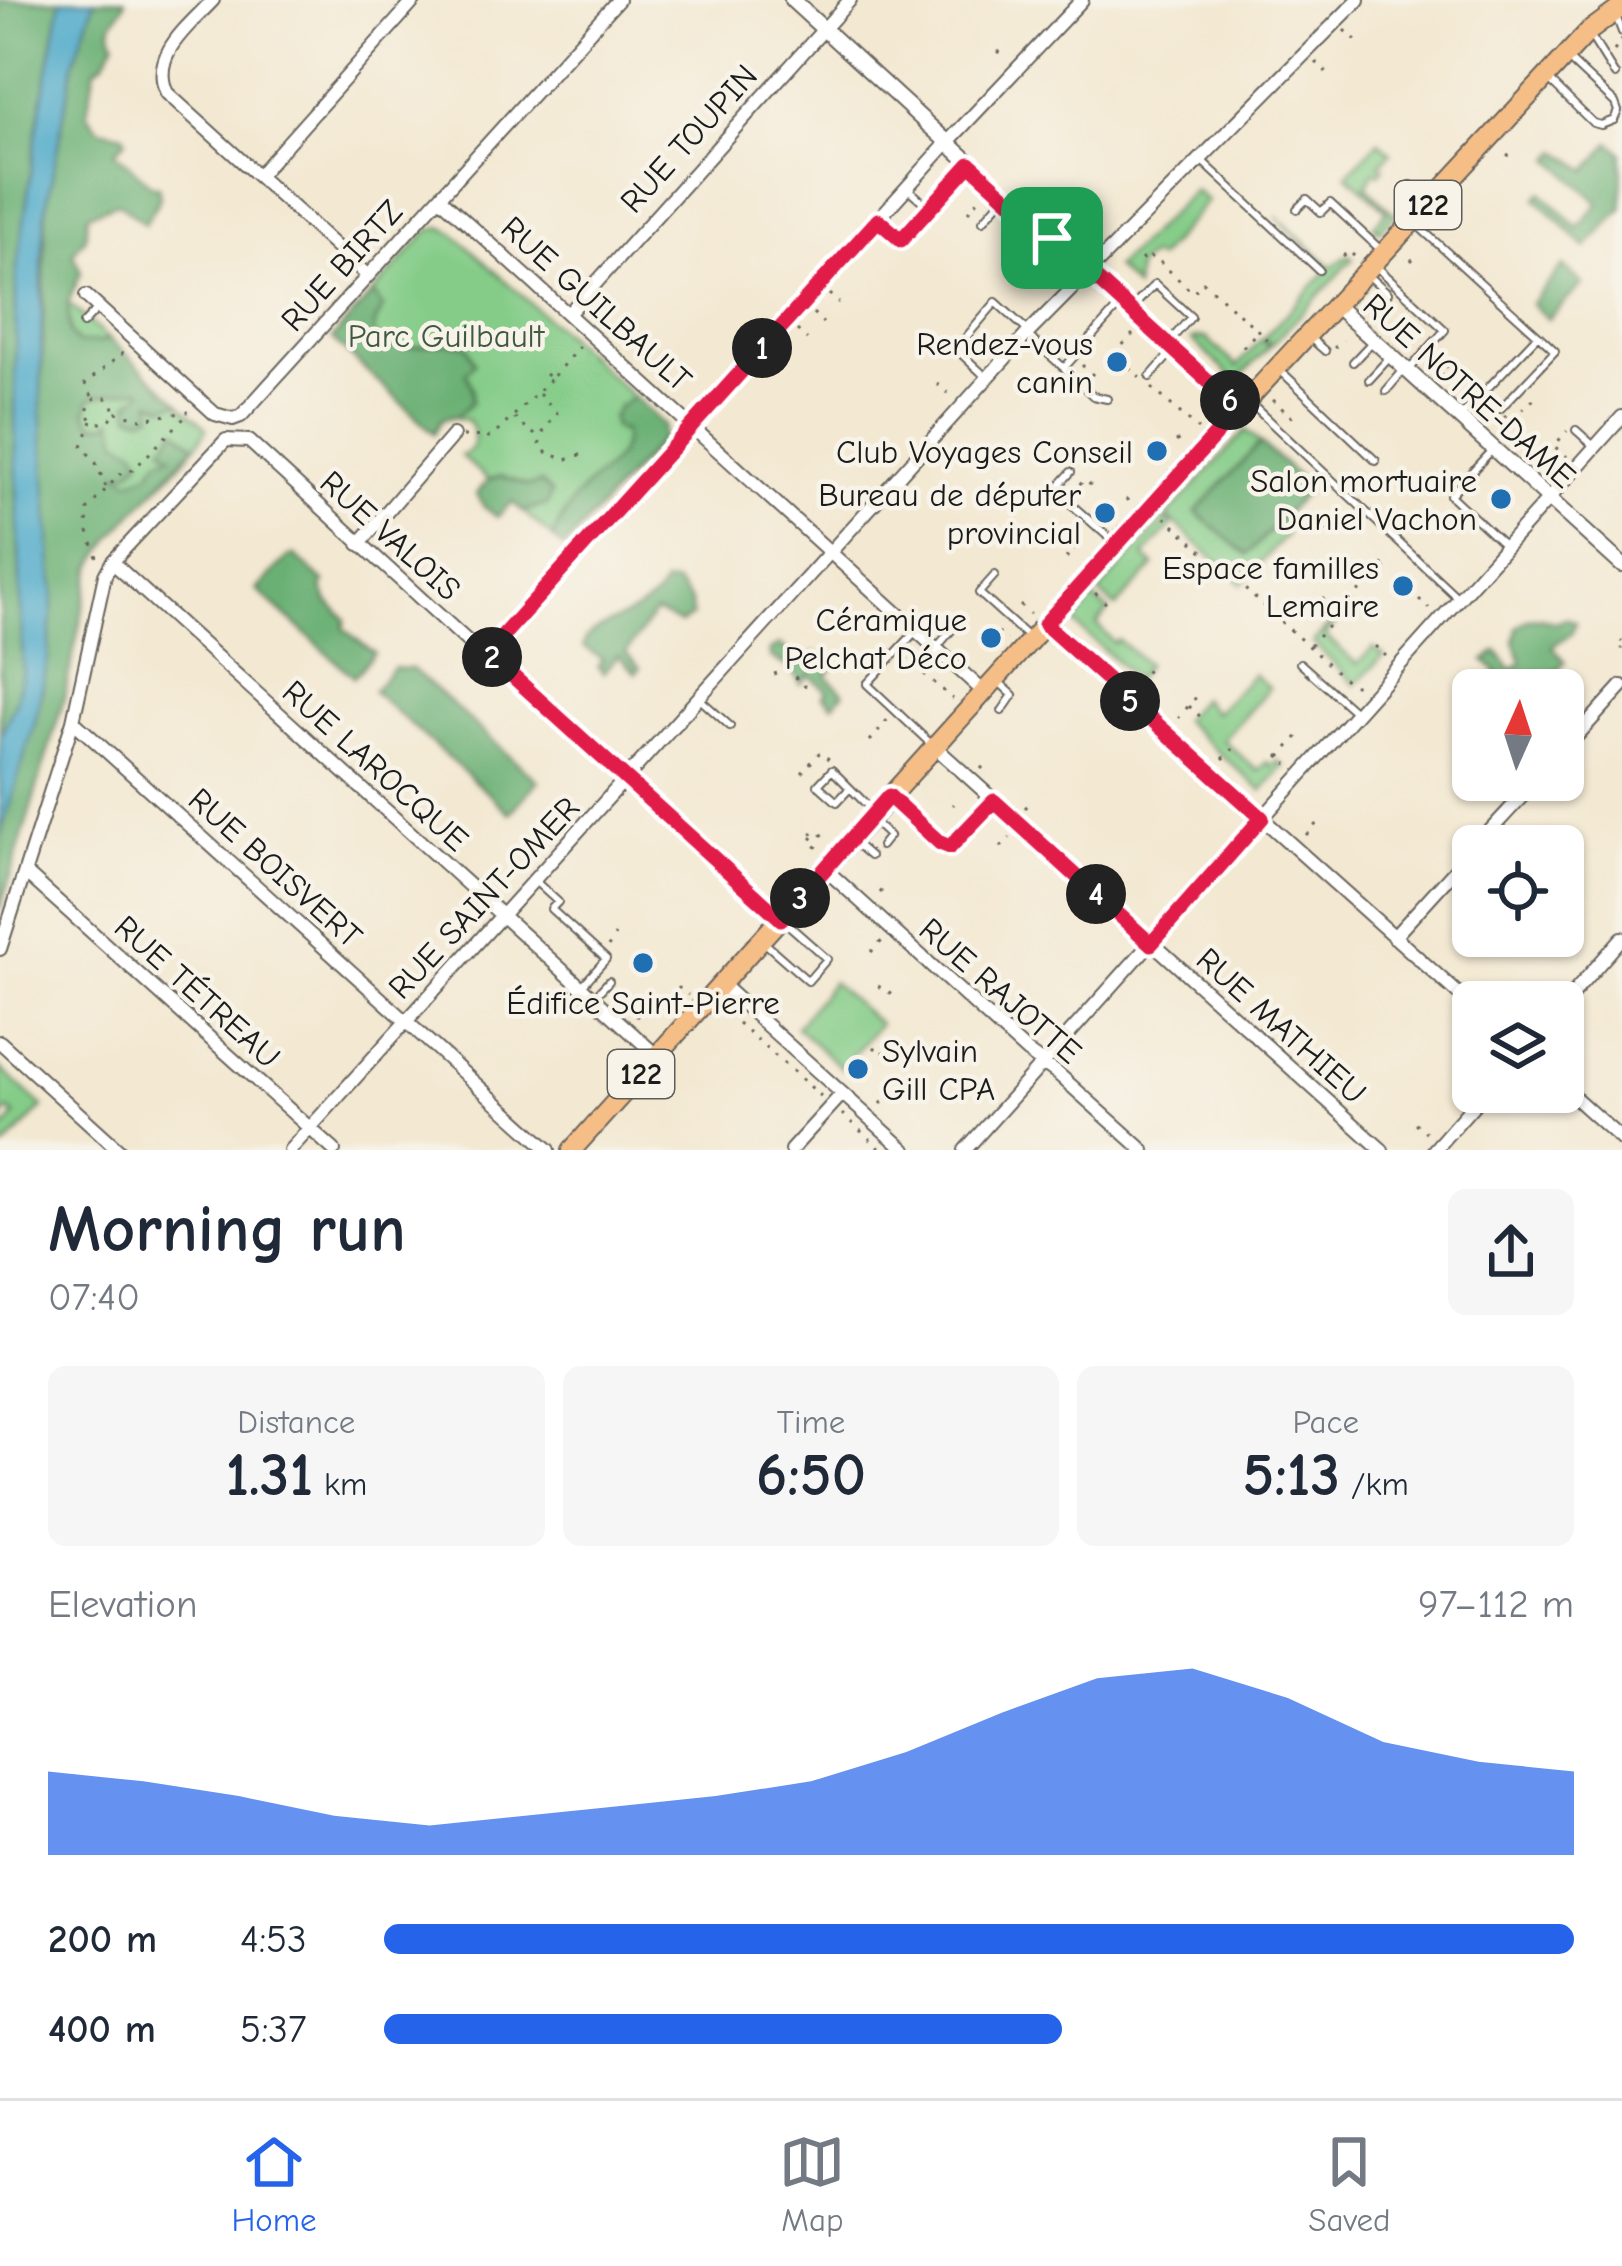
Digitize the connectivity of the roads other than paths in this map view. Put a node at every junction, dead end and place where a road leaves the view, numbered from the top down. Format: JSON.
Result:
{"nodes":[{"id":1,"x":213,"y":0,"type":"edge"},
{"id":2,"x":415,"y":0,"type":"edge"},
{"id":3,"x":618,"y":0,"type":"edge"},
{"id":4,"x":792,"y":0,"type":"edge"},
{"id":5,"x":850,"y":0,"type":"edge"},
{"id":6,"x":1082,"y":0,"type":"edge"},
{"id":7,"x":1358,"y":0,"type":"edge"},
{"id":8,"x":1616,"y":6,"type":"edge"},
{"id":9,"x":824,"y":28,"type":"junction"},
{"id":10,"x":1588,"y":32,"type":"junction"},
{"id":11,"x":1622,"y":36,"type":"edge"},
{"id":12,"x":1565,"y":57,"type":"junction"},
{"id":13,"x":1615,"y":75,"type":"dead end"},
{"id":14,"x":1546,"y":78,"type":"junction"},
{"id":15,"x":1614,"y":120,"type":"junction"},
{"id":16,"x":1622,"y":128,"type":"edge"},
{"id":17,"x":947,"y":142,"type":"junction"},
{"id":18,"x":1201,"y":160,"type":"junction"},
{"id":19,"x":970,"y":164,"type":"junction"},
{"id":20,"x":258,"y":176,"type":"junction"},
{"id":21,"x":1411,"y":184,"type":"dead end"},
{"id":22,"x":907,"y":188,"type":"junction"},
{"id":23,"x":1419,"y":192,"type":"dead end"},
{"id":24,"x":1006,"y":196,"type":"junction"},
{"id":25,"x":440,"y":198,"type":"junction"},
{"id":26,"x":930,"y":208,"type":"junction"},
{"id":27,"x":1297,"y":209,"type":"dead end"},
{"id":28,"x":878,"y":220,"type":"junction"},
{"id":29,"x":983,"y":220,"type":"dead end"},
{"id":30,"x":1413,"y":221,"type":"junction"},
{"id":31,"x":1369,"y":262,"type":"junction"},
{"id":32,"x":1319,"y":270,"type":"dead end"},
{"id":33,"x":1090,"y":273,"type":"junction"},
{"id":34,"x":368,"y":276,"type":"junction"},
{"id":35,"x":1388,"y":293,"type":"dead end"},
{"id":36,"x":86,"y":296,"type":"dead end"},
{"id":37,"x":1335,"y":304,"type":"junction"},
{"id":38,"x":1126,"y":306,"type":"junction"},
{"id":39,"x":98,"y":307,"type":"junction"},
{"id":40,"x":568,"y":313,"type":"junction"},
{"id":41,"x":83,"y":324,"type":"dead end"},
{"id":42,"x":1028,"y":333,"type":"junction"},
{"id":43,"x":1307,"y":335,"type":"junction"},
{"id":44,"x":1538,"y":335,"type":"junction"},
{"id":45,"x":1373,"y":340,"type":"junction"},
{"id":46,"x":1171,"y":346,"type":"junction"},
{"id":47,"x":1325,"y":351,"type":"dead end"},
{"id":48,"x":1391,"y":356,"type":"junction"},
{"id":49,"x":1353,"y":362,"type":"dead end"},
{"id":50,"x":1064,"y":368,"type":"junction"},
{"id":51,"x":1277,"y":368,"type":"junction"},
{"id":52,"x":1407,"y":370,"type":"junction"},
{"id":53,"x":1150,"y":376,"type":"dead end"},
{"id":54,"x":987,"y":378,"type":"junction"},
{"id":55,"x":1370,"y":380,"type":"dead end"},
{"id":56,"x":1385,"y":391,"type":"dead end"},
{"id":57,"x":1480,"y":397,"type":"junction"},
{"id":58,"x":1107,"y":400,"type":"dead end"},
{"id":59,"x":1243,"y":405,"type":"junction"},
{"id":60,"x":1622,"y":417,"type":"edge"},
{"id":61,"x":1460,"y":418,"type":"junction"},
{"id":62,"x":691,"y":425,"type":"junction"},
{"id":63,"x":1576,"y":430,"type":"dead end"},
{"id":64,"x":454,"y":435,"type":"road end"},
{"id":65,"x":1595,"y":447,"type":"junction"},
{"id":66,"x":1493,"y":448,"type":"junction"},
{"id":67,"x":1376,"y":461,"type":"dead end"},
{"id":68,"x":1071,"y":472,"type":"dead end"},
{"id":69,"x":1549,"y":498,"type":"junction"},
{"id":70,"x":359,"y":544,"type":"junction"},
{"id":71,"x":1116,"y":545,"type":"junction"},
{"id":72,"x":1505,"y":546,"type":"junction"},
{"id":73,"x":830,"y":552,"type":"junction"},
{"id":74,"x":105,"y":560,"type":"junction"},
{"id":75,"x":1622,"y":565,"type":"edge"},
{"id":76,"x":995,"y":574,"type":"dead end"},
{"id":77,"x":1458,"y":598,"type":"junction"},
{"id":78,"x":1038,"y":619,"type":"junction"},
{"id":79,"x":957,"y":624,"type":"dead end"},
{"id":80,"x":916,"y":630,"type":"junction"},
{"id":81,"x":1031,"y":640,"type":"junction"},
{"id":82,"x":936,"y":648,"type":"junction"},
{"id":83,"x":487,"y":653,"type":"junction"},
{"id":84,"x":1300,"y":663,"type":"dead end"},
{"id":85,"x":990,"y":686,"type":"junction"},
{"id":86,"x":1622,"y":686,"type":"edge"},
{"id":87,"x":698,"y":698,"type":"junction"},
{"id":88,"x":1002,"y":711,"type":"dead end"},
{"id":89,"x":1355,"y":712,"type":"junction"},
{"id":90,"x":73,"y":721,"type":"junction"},
{"id":91,"x":730,"y":726,"type":"dead end"},
{"id":92,"x":1584,"y":728,"type":"edge"},
{"id":93,"x":934,"y":746,"type":"junction"},
{"id":94,"x":628,"y":777,"type":"junction"},
{"id":95,"x":850,"y":788,"type":"junction"},
{"id":96,"x":889,"y":796,"type":"junction"},
{"id":97,"x":994,"y":801,"type":"junction"},
{"id":98,"x":1518,"y":801,"type":"edge"},
{"id":99,"x":872,"y":815,"type":"junction"},
{"id":100,"x":1262,"y":818,"type":"junction"},
{"id":101,"x":1496,"y":825,"type":"edge"},
{"id":102,"x":851,"y":839,"type":"junction"},
{"id":103,"x":881,"y":846,"type":"dead end"},
{"id":104,"x":870,"y":856,"type":"dead end"},
{"id":105,"x":825,"y":869,"type":"junction"},
{"id":106,"x":25,"y":872,"type":"junction"},
{"id":107,"x":1452,"y":873,"type":"edge"},
{"id":108,"x":535,"y":881,"type":"junction"},
{"id":109,"x":503,"y":916,"type":"junction"},
{"id":110,"x":781,"y":919,"type":"junction"},
{"id":111,"x":1394,"y":937,"type":"junction"},
{"id":112,"x":1622,"y":938,"type":"edge"},
{"id":113,"x":762,"y":940,"type":"junction"},
{"id":114,"x":1151,"y":944,"type":"junction"},
{"id":115,"x":0,"y":949,"type":"edge"},
{"id":116,"x":609,"y":980,"type":"dead end"},
{"id":117,"x":1584,"y":982,"type":"edge"},
{"id":118,"x":722,"y":985,"type":"junction"},
{"id":119,"x":580,"y":987,"type":"junction"},
{"id":120,"x":1452,"y":988,"type":"edge"},
{"id":121,"x":593,"y":998,"type":"junction"},
{"id":122,"x":406,"y":1020,"type":"junction"},
{"id":123,"x":0,"y":1042,"type":"edge"},
{"id":124,"x":657,"y":1057,"type":"junction"},
{"id":125,"x":1042,"y":1063,"type":"junction"},
{"id":126,"x":842,"y":1094,"type":"junction"},
{"id":127,"x":1584,"y":1106,"type":"edge"},
{"id":128,"x":1467,"y":1113,"type":"edge"},
{"id":129,"x":310,"y":1128,"type":"junction"},
{"id":130,"x":1622,"y":1140,"type":"edge"},
{"id":131,"x":119,"y":1150,"type":"edge"},
{"id":132,"x":290,"y":1150,"type":"edge"},
{"id":133,"x":334,"y":1150,"type":"edge"},
{"id":134,"x":549,"y":1150,"type":"edge"},
{"id":135,"x":572,"y":1150,"type":"edge"},
{"id":136,"x":791,"y":1150,"type":"edge"},
{"id":137,"x":905,"y":1150,"type":"edge"},
{"id":138,"x":965,"y":1150,"type":"edge"},
{"id":139,"x":1143,"y":1150,"type":"edge"},
{"id":140,"x":1382,"y":1150,"type":"edge"},
{"id":141,"x":1434,"y":1150,"type":"edge"}],
"edges":[{"from":1,"to":20,"type":"street"},
{"from":2,"to":20,"type":"street"},
{"from":3,"to":25,"type":"street","name":"RUE BIRTZ"},
{"from":4,"to":9,"type":"street"},
{"from":5,"to":9,"type":"street","name":"RUE TOUPIN"},
{"from":6,"to":17,"type":"street"},
{"from":7,"to":18,"type":"street","name":"RUE SAINT-OMER"},
{"from":8,"to":10,"type":"main road","number":"122"},
{"from":8,"to":11,"type":"lane"},
{"from":9,"to":17,"type":"street"},
{"from":9,"to":40,"type":"street","name":"RUE TOUPIN"},
{"from":10,"to":12,"type":"main road","number":"122"},
{"from":10,"to":13,"type":"lane"},
{"from":12,"to":14,"type":"main road","number":"122"},
{"from":12,"to":15,"type":"lane"},
{"from":14,"to":15,"type":"lane"},
{"from":14,"to":30,"type":"main road","number":"122"},
{"from":15,"to":16,"type":"lane"},
{"from":17,"to":19,"type":"street"},
{"from":17,"to":22,"type":"street"},
{"from":18,"to":32,"type":"lane"},
{"from":18,"to":33,"type":"street","name":"RUE SAINT-OMER"},
{"from":19,"to":24,"type":"street"},
{"from":19,"to":26,"type":"lane"},
{"from":20,"to":34,"type":"street"},
{"from":21,"to":23,"type":"lane"},
{"from":22,"to":26,"type":"lane"},
{"from":22,"to":28,"type":"street"},
{"from":24,"to":29,"type":"lane"},
{"from":24,"to":33,"type":"street"},
{"from":25,"to":34,"type":"street","name":"RUE BIRTZ"},
{"from":25,"to":40,"type":"street","name":"RUE GUILBAULT"},
{"from":26,"to":28,"type":"lane"},
{"from":27,"to":31,"type":"lane"},
{"from":28,"to":62,"type":"street"},
{"from":30,"to":31,"type":"main road","number":"122"},
{"from":30,"to":44,"type":"lane"},
{"from":31,"to":35,"type":"lane"},
{"from":31,"to":37,"type":"main road","number":"122"},
{"from":31,"to":52,"type":"lane"},
{"from":33,"to":38,"type":"street"},
{"from":33,"to":42,"type":"street","name":"RUE SAINT-OMER"},
{"from":34,"to":39,"type":"street","name":"RUE BIRTZ"},
{"from":36,"to":39,"type":"street","name":"RUE BIRTZ"},
{"from":37,"to":43,"type":"main road","number":"122"},
{"from":37,"to":45,"type":"street","name":"RUE NOTRE-DAME"},
{"from":38,"to":46,"type":"street"},
{"from":38,"to":46,"type":"lane"},
{"from":38,"to":50,"type":"lane"},
{"from":39,"to":41,"type":"lane"},
{"from":40,"to":62,"type":"street","name":"RUE GUILBAULT"},
{"from":42,"to":50,"type":"lane"},
{"from":42,"to":54,"type":"street","name":"RUE SAINT-OMER"},
{"from":42,"to":54,"type":"lane"},
{"from":43,"to":47,"type":"lane"},
{"from":43,"to":51,"type":"main road","number":"122"},
{"from":44,"to":57,"type":"lane"},
{"from":44,"to":57,"type":"lane"},
{"from":45,"to":48,"type":"street","name":"RUE NOTRE-DAME"},
{"from":45,"to":49,"type":"lane"},
{"from":46,"to":53,"type":"lane"},
{"from":46,"to":59,"type":"street"},
{"from":48,"to":52,"type":"street","name":"RUE NOTRE-DAME"},
{"from":48,"to":55,"type":"lane"},
{"from":50,"to":58,"type":"lane"},
{"from":51,"to":59,"type":"main road","number":"122"},
{"from":51,"to":67,"type":"lane"},
{"from":52,"to":56,"type":"lane"},
{"from":52,"to":61,"type":"street","name":"RUE NOTRE-DAME"},
{"from":54,"to":73,"type":"street","name":"RUE SAINT-OMER"},
{"from":57,"to":61,"type":"lane"},
{"from":59,"to":71,"type":"main road","number":"122"},
{"from":59,"to":77,"type":"lane"},
{"from":60,"to":65,"type":"street"},
{"from":61,"to":66,"type":"street","name":"RUE NOTRE-DAME"},
{"from":62,"to":73,"type":"street","name":"RUE GUILBAULT"},
{"from":62,"to":83,"type":"street"},
{"from":63,"to":65,"type":"lane"},
{"from":64,"to":70,"type":"street"},
{"from":65,"to":69,"type":"street"},
{"from":66,"to":69,"type":"street","name":"RUE NOTRE-DAME"},
{"from":66,"to":72,"type":"lane"},
{"from":68,"to":71,"type":"lane"},
{"from":69,"to":72,"type":"street"},
{"from":69,"to":75,"type":"street","name":"RUE NOTRE-DAME"},
{"from":70,"to":74,"type":"street","name":"RUE VALOIS"},
{"from":70,"to":83,"type":"street","name":"RUE VALOIS"},
{"from":71,"to":78,"type":"main road","number":"122"},
{"from":72,"to":77,"type":"street"},
{"from":73,"to":80,"type":"street","name":"RUE GUILBAULT"},
{"from":73,"to":87,"type":"street","name":"RUE SAINT-OMER"},
{"from":74,"to":90,"type":"street"},
{"from":74,"to":109,"type":"street","name":"RUE LAROCQUE"},
{"from":76,"to":81,"type":"lane"},
{"from":77,"to":89,"type":"street"},
{"from":78,"to":81,"type":"main road","number":"122"},
{"from":78,"to":100,"type":"street"},
{"from":79,"to":82,"type":"lane"},
{"from":80,"to":82,"type":"street","name":"RUE GUILBAULT"},
{"from":80,"to":93,"type":"lane"},
{"from":81,"to":85,"type":"main road","number":"122"},
{"from":82,"to":85,"type":"street","name":"RUE GUILBAULT"},
{"from":83,"to":94,"type":"street","name":"RUE VALOIS"},
{"from":84,"to":89,"type":"lane"},
{"from":85,"to":88,"type":"lane"},
{"from":85,"to":93,"type":"main road","number":"122"},
{"from":86,"to":92,"type":"street"},
{"from":87,"to":91,"type":"lane"},
{"from":87,"to":94,"type":"street","name":"RUE SAINT-OMER"},
{"from":89,"to":100,"type":"street"},
{"from":90,"to":106,"type":"street"},
{"from":90,"to":122,"type":"street","name":"RUE BOISVERT"},
{"from":93,"to":96,"type":"main road","number":"122"},
{"from":93,"to":97,"type":"street","name":"RUE MATHIEU"},
{"from":94,"to":108,"type":"street","name":"RUE SAINT-OMER"},
{"from":94,"to":110,"type":"street","name":"RUE VALOIS"},
{"from":95,"to":95,"type":"lane"},
{"from":95,"to":99,"type":"lane"},
{"from":96,"to":97,"type":"lane"},
{"from":96,"to":99,"type":"main road","number":"122"},
{"from":97,"to":114,"type":"street","name":"RUE MATHIEU"},
{"from":98,"to":101,"type":"street"},
{"from":99,"to":102,"type":"main road","number":"122"},
{"from":99,"to":103,"type":"lane"},
{"from":100,"to":111,"type":"street"},
{"from":100,"to":114,"type":"street"},
{"from":102,"to":104,"type":"lane"},
{"from":102,"to":105,"type":"main road","number":"122"},
{"from":105,"to":110,"type":"main road","number":"122"},
{"from":105,"to":125,"type":"street","name":"RUE RAJOTTE"},
{"from":106,"to":115,"type":"street"},
{"from":106,"to":129,"type":"street","name":"RUE TÉTREAU"},
{"from":107,"to":111,"type":"street"},
{"from":108,"to":109,"type":"street","name":"RUE SAINT-OMER"},
{"from":108,"to":119,"type":"lane"},
{"from":109,"to":119,"type":"street","name":"RUE LAROCQUE"},
{"from":109,"to":122,"type":"street","name":"RUE SAINT-OMER"},
{"from":110,"to":113,"type":"main road","number":"122"},
{"from":110,"to":113,"type":"lane"},
{"from":111,"to":120,"type":"street"},
{"from":112,"to":117,"type":"street"},
{"from":113,"to":118,"type":"main road","number":"122"},
{"from":114,"to":125,"type":"street"},
{"from":114,"to":140,"type":"street","name":"RUE MATHIEU"},
{"from":116,"to":121,"type":"lane"},
{"from":118,"to":124,"type":"main road","number":"122"},
{"from":118,"to":126,"type":"street"},
{"from":119,"to":121,"type":"street","name":"RUE LAROCQUE"},
{"from":121,"to":124,"type":"street","name":"RUE LAROCQUE"},
{"from":122,"to":129,"type":"street","name":"RUE SAINT-OMER"},
{"from":122,"to":134,"type":"street","name":"RUE BOISVERT"},
{"from":123,"to":131,"type":"street"},
{"from":124,"to":135,"type":"main road","number":"122"},
{"from":125,"to":138,"type":"street"},
{"from":125,"to":139,"type":"street","name":"RUE RAJOTTE"},
{"from":126,"to":136,"type":"street"},
{"from":126,"to":137,"type":"street"},
{"from":127,"to":130,"type":"street"},
{"from":128,"to":141,"type":"street"},
{"from":129,"to":132,"type":"street","name":"RUE SAINT-OMER"},
{"from":129,"to":133,"type":"street","name":"RUE TÉTREAU"}]}
